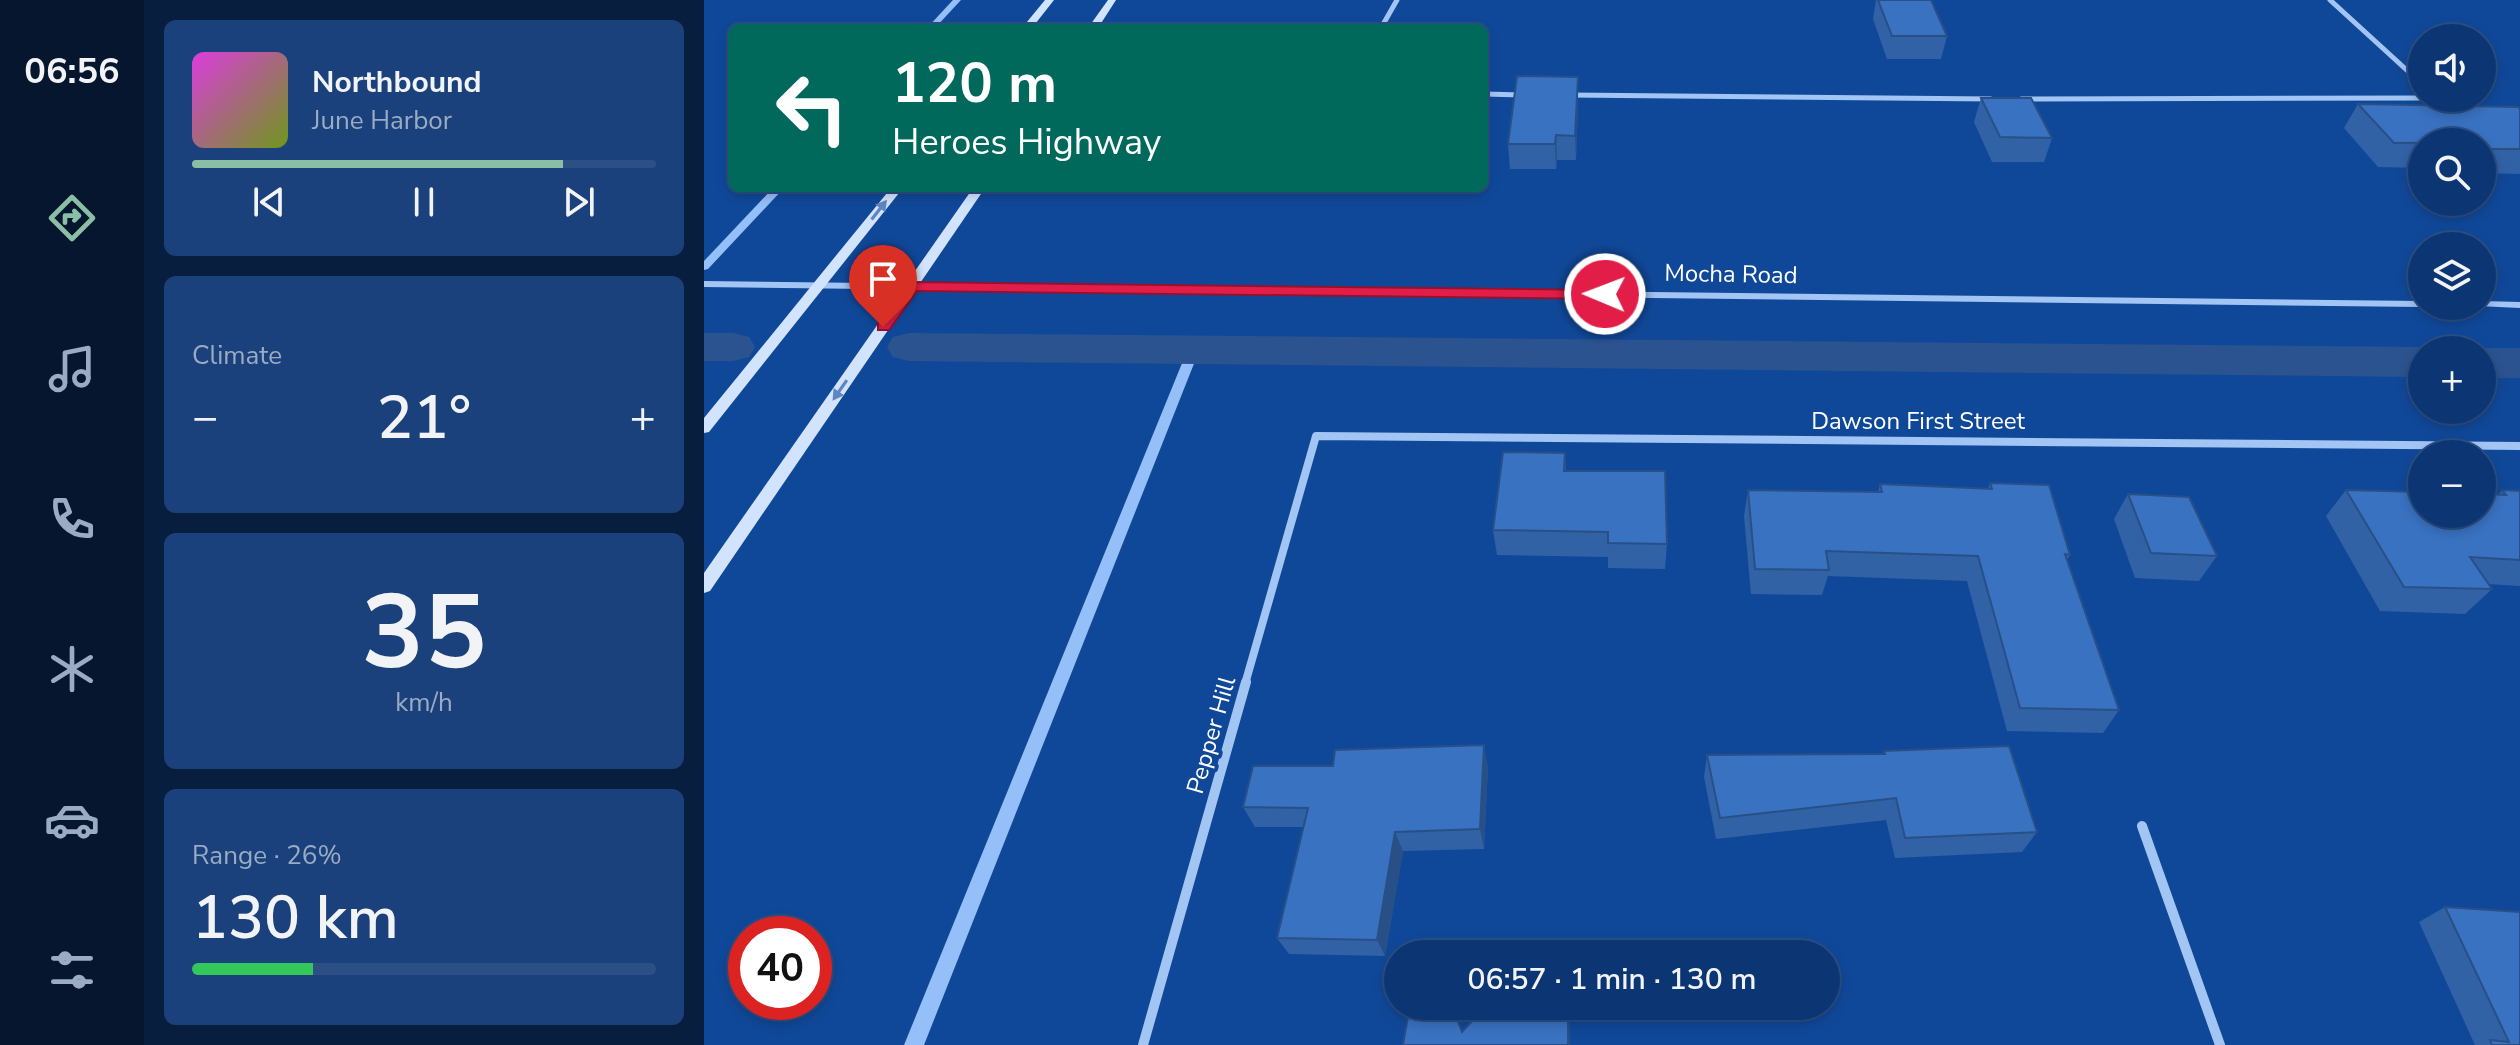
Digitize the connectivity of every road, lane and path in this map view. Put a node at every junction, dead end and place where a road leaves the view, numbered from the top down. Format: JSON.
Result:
{"nodes":[{"id":1,"x":1050,"y":0,"type":"edge"},
{"id":2,"x":1112,"y":0,"type":"edge"},
{"id":3,"x":1397,"y":0,"type":"edge"},
{"id":4,"x":2330,"y":0,"type":"edge"},
{"id":5,"x":1030,"y":24,"type":"edge"},
{"id":6,"x":1096,"y":24,"type":"edge"},
{"id":7,"x":1383,"y":24,"type":"edge"},
{"id":8,"x":2408,"y":71,"type":"edge"},
{"id":9,"x":1488,"y":94,"type":"edge"},
{"id":10,"x":1528,"y":95,"type":"edge"},
{"id":11,"x":1558,"y":95,"type":"edge"},
{"id":12,"x":2408,"y":98,"type":"edge"},
{"id":13,"x":1997,"y":99,"type":"edge"},
{"id":14,"x":2013,"y":99,"type":"edge"},
{"id":15,"x":894,"y":192,"type":"edge"},
{"id":16,"x":976,"y":192,"type":"edge"},
{"id":17,"x":704,"y":284,"type":"edge"},
{"id":18,"x":821,"y":285,"type":"junction"},
{"id":19,"x":913,"y":286,"type":"junction"},
{"id":20,"x":2408,"y":304,"type":"edge"},
{"id":21,"x":2496,"y":304,"type":"edge"},
{"id":22,"x":2520,"y":305,"type":"edge"},
{"id":23,"x":704,"y":428,"type":"edge"},
{"id":24,"x":1316,"y":436,"type":"joint"},
{"id":25,"x":2520,"y":446,"type":"edge"},
{"id":26,"x":704,"y":586,"type":"edge"},
{"id":27,"x":2142,"y":826,"type":"dead end"},
{"id":28,"x":1143,"y":1045,"type":"edge"},
{"id":29,"x":2220,"y":1045,"type":"edge"}],
"edges":[{"from":1,"to":5,"type":"main road"},
{"from":2,"to":6,"type":"main road"},
{"from":3,"to":7,"type":"street"},
{"from":4,"to":8,"type":"street"},
{"from":9,"to":10,"type":"street"},
{"from":11,"to":13,"type":"street"},
{"from":12,"to":14,"type":"street"},
{"from":18,"to":15,"type":"main road","one_way":true},
{"from":16,"to":19,"type":"main road"},
{"from":17,"to":18,"type":"street","name":"Mocha Road"},
{"from":18,"to":19,"type":"street","name":"Mocha Road"},
{"from":18,"to":23,"type":"main road"},
{"from":19,"to":20,"type":"street","name":"Mocha Road"},
{"from":19,"to":26,"type":"main road","one_way":true},
{"from":21,"to":22,"type":"street"},
{"from":24,"to":25,"type":"street","name":"Dawson First Street"},
{"from":24,"to":28,"type":"street","name":"Pepper Hill"},
{"from":27,"to":29,"type":"street"}]}
